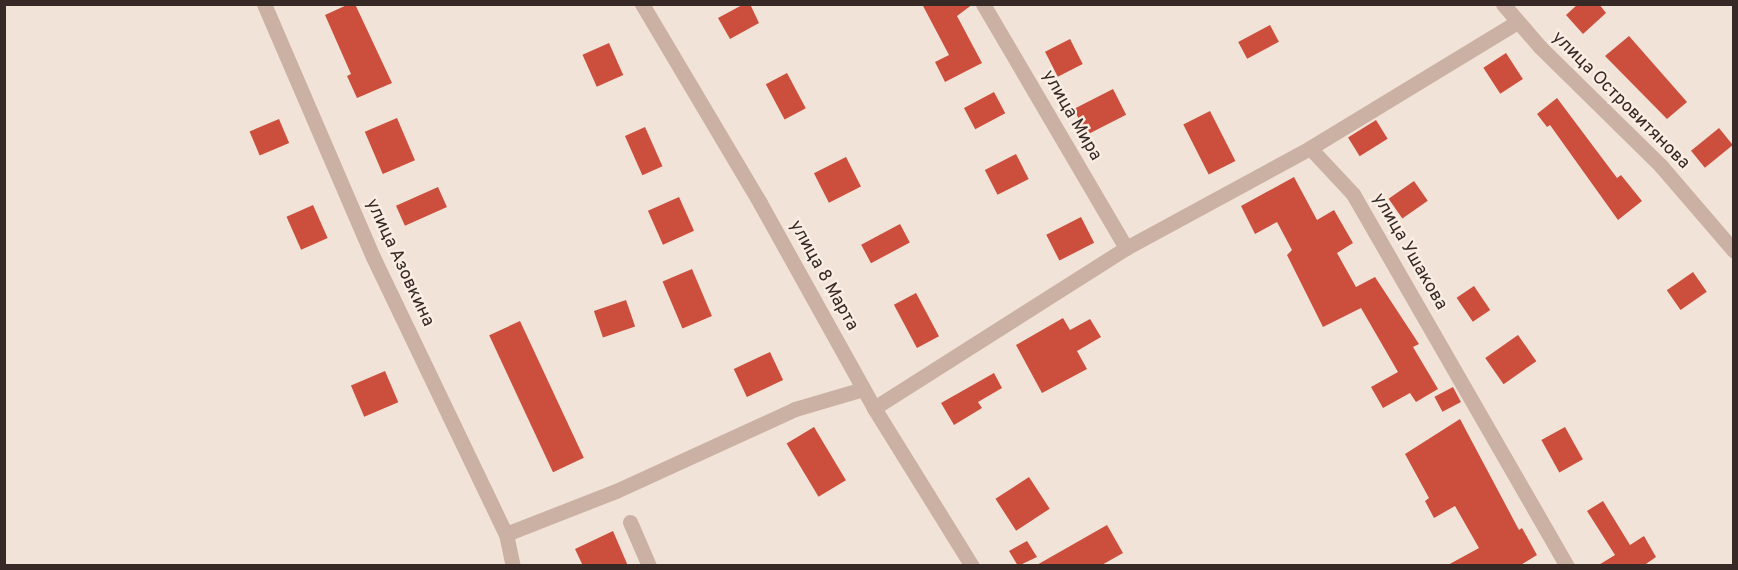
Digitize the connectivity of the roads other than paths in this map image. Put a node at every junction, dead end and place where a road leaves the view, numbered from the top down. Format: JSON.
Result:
{"nodes":[{"id":1,"x":264,"y":4,"type":"edge"},
{"id":2,"x":642,"y":4,"type":"edge"},
{"id":3,"x":983,"y":4,"type":"edge"},
{"id":4,"x":1503,"y":4,"type":"edge"},
{"id":5,"x":1517,"y":22,"type":"junction"},
{"id":6,"x":1310,"y":148,"type":"junction"},
{"id":7,"x":1126,"y":248,"type":"junction"},
{"id":8,"x":1734,"y":251,"type":"edge"},
{"id":9,"x":863,"y":389,"type":"junction"},
{"id":10,"x":874,"y":408,"type":"junction"},
{"id":11,"x":630,"y":522,"type":"dead end"},
{"id":12,"x":506,"y":534,"type":"junction"},
{"id":13,"x":513,"y":566,"type":"edge"},
{"id":14,"x":649,"y":566,"type":"edge"},
{"id":15,"x":972,"y":566,"type":"edge"},
{"id":16,"x":1567,"y":566,"type":"edge"}],
"edges":[{"from":1,"to":12,"type":"street","name":"улица Азовкина"},
{"from":2,"to":9,"type":"street","name":"улица 8 Марта"},
{"from":3,"to":7,"type":"street","name":"улица Мира"},
{"from":4,"to":5,"type":"street","name":"улица Островитянова"},
{"from":5,"to":6,"type":"street"},
{"from":5,"to":8,"type":"street","name":"улица Островитянова"},
{"from":6,"to":7,"type":"street"},
{"from":6,"to":16,"type":"street","name":"улица Ушакова"},
{"from":7,"to":10,"type":"street"},
{"from":9,"to":10,"type":"street","name":"улица 8 Марта"},
{"from":9,"to":12,"type":"street"},
{"from":10,"to":15,"type":"street","name":"улица 8 Марта"},
{"from":11,"to":14,"type":"street"},
{"from":12,"to":13,"type":"street","name":"улица Азовкина"}]}
